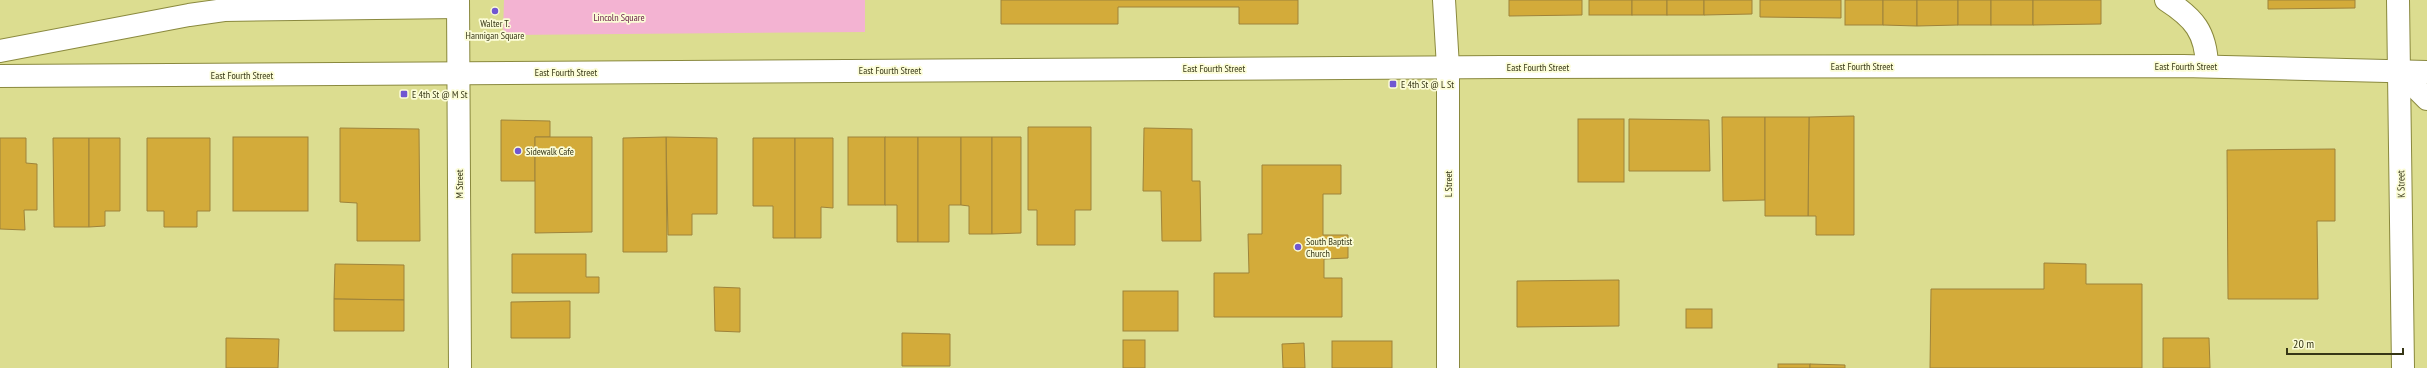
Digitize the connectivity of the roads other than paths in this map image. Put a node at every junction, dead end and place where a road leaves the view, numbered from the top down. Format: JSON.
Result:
{"nodes":[{"id":1,"x":1444,"y":0,"type":"edge"},
{"id":2,"x":2166,"y":0,"type":"edge"},
{"id":3,"x":2398,"y":0,"type":"edge"},
{"id":4,"x":458,"y":4,"type":"edge"},
{"id":5,"x":0,"y":51,"type":"edge"},
{"id":6,"x":2206,"y":66,"type":"junction"},
{"id":7,"x":1448,"y":67,"type":"junction"},
{"id":8,"x":2399,"y":71,"type":"junction"},
{"id":9,"x":2427,"y":72,"type":"edge"},
{"id":10,"x":458,"y":73,"type":"junction"},
{"id":11,"x":0,"y":76,"type":"edge"},
{"id":12,"x":2427,"y":99,"type":"edge"},
{"id":13,"x":460,"y":368,"type":"edge"},
{"id":14,"x":1448,"y":368,"type":"edge"},
{"id":15,"x":2403,"y":368,"type":"edge"}],
"edges":[{"from":1,"to":7,"type":"street","name":"L Street"},
{"from":2,"to":6,"type":"street"},
{"from":3,"to":8,"type":"street","name":"K Street"},
{"from":4,"to":5,"type":"street"},
{"from":4,"to":10,"type":"street","name":"M Street"},
{"from":6,"to":7,"type":"street","name":"East Fourth Street"},
{"from":6,"to":8,"type":"street","name":"East Fourth Street"},
{"from":7,"to":10,"type":"street","name":"East Fourth Street"},
{"from":7,"to":14,"type":"street","name":"L Street"},
{"from":8,"to":9,"type":"street","name":"East Fourth Street"},
{"from":8,"to":12,"type":"street"},
{"from":8,"to":15,"type":"street","name":"K Street"},
{"from":10,"to":11,"type":"street","name":"East Fourth Street"},
{"from":10,"to":13,"type":"street","name":"M Street"}]}
